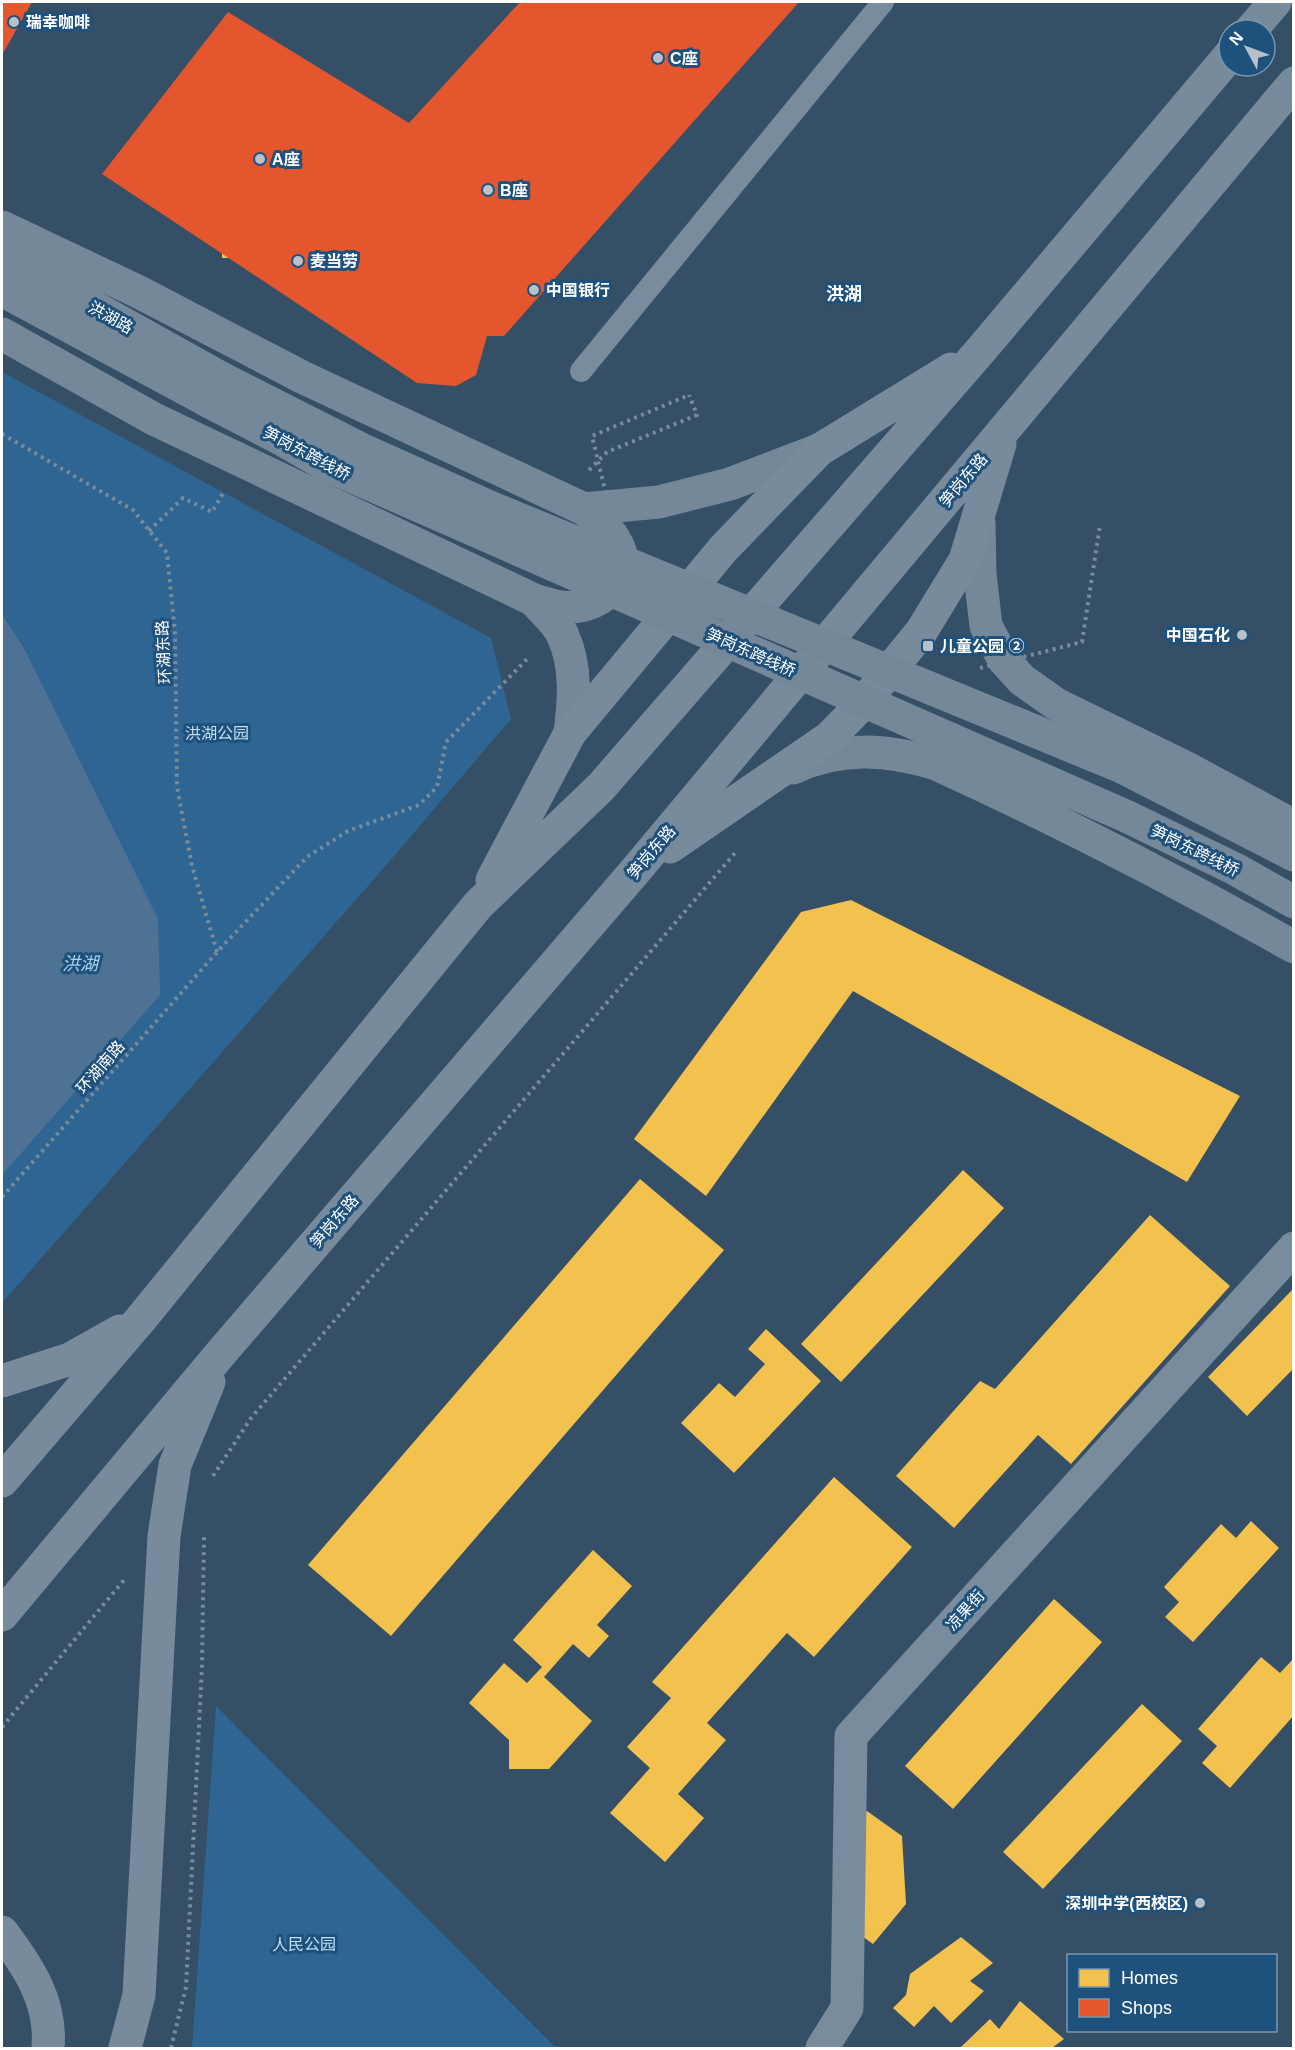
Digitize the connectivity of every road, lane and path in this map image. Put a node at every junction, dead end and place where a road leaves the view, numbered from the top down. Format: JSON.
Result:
{"nodes":[{"id":1,"x":883,"y":2,"type":"edge"},
{"id":2,"x":1275,"y":2,"type":"edge"},
{"id":3,"x":1261,"y":18,"type":"edge"},
{"id":4,"x":1217,"y":70,"type":"edge"},
{"id":5,"x":1293,"y":83,"type":"edge"},
{"id":6,"x":2,"y":227,"type":"edge"},
{"id":7,"x":2,"y":256,"type":"edge"},
{"id":8,"x":2,"y":290,"type":"edge"},
{"id":9,"x":2,"y":334,"type":"edge"},
{"id":10,"x":981,"y":350,"type":"junction"},
{"id":11,"x":581,"y":370,"type":"dead end"},
{"id":12,"x":214,"y":390,"type":"junction"},
{"id":13,"x":1004,"y":431,"type":"junction"},
{"id":14,"x":2,"y":434,"type":"edge"},
{"id":15,"x":819,"y":450,"type":"junction"},
{"id":16,"x":589,"y":470,"type":"dead end"},
{"id":17,"x":228,"y":484,"type":"dead end"},
{"id":18,"x":584,"y":508,"type":"junction"},
{"id":19,"x":979,"y":514,"type":"junction"},
{"id":20,"x":1100,"y":525,"type":"dead end"},
{"id":21,"x":626,"y":526,"type":"dead end"},
{"id":22,"x":149,"y":531,"type":"junction"},
{"id":23,"x":534,"y":600,"type":"junction"},
{"id":24,"x":530,"y":656,"type":"dead end"},
{"id":25,"x":979,"y":668,"type":"dead end"},
{"id":26,"x":570,"y":733,"type":"junction"},
{"id":27,"x":775,"y":776,"type":"junction"},
{"id":28,"x":1293,"y":826,"type":"edge"},
{"id":29,"x":735,"y":853,"type":"dead end"},
{"id":30,"x":1293,"y":855,"type":"edge"},
{"id":31,"x":636,"y":870,"type":"junction"},
{"id":32,"x":1293,"y":902,"type":"edge"},
{"id":33,"x":478,"y":905,"type":"junction"},
{"id":34,"x":1293,"y":948,"type":"edge"},
{"id":35,"x":217,"y":952,"type":"junction"},
{"id":36,"x":2,"y":1197,"type":"edge"},
{"id":37,"x":1293,"y":1248,"type":"edge"},
{"id":38,"x":140,"y":1320,"type":"junction"},
{"id":39,"x":221,"y":1353,"type":"junction"},
{"id":40,"x":2,"y":1381,"type":"edge"},
{"id":41,"x":2,"y":1481,"type":"edge"},
{"id":42,"x":208,"y":1484,"type":"dead end"},
{"id":43,"x":204,"y":1527,"type":"dead end"},
{"id":44,"x":128,"y":1576,"type":"dead end"},
{"id":45,"x":2,"y":1615,"type":"edge"},
{"id":46,"x":2,"y":1727,"type":"edge"},
{"id":47,"x":2,"y":1932,"type":"edge"},
{"id":48,"x":48,"y":2049,"type":"edge"},
{"id":49,"x":125,"y":2049,"type":"edge"},
{"id":50,"x":171,"y":2049,"type":"edge"},
{"id":51,"x":822,"y":2049,"type":"edge"}],
"edges":[{"from":1,"to":11,"type":"lane"},
{"from":2,"to":3,"type":"main road"},
{"from":4,"to":10,"type":"main road"},
{"from":5,"to":13,"type":"main road","name":"笋岗东路"},
{"from":6,"to":18,"type":"street"},
{"from":7,"to":12,"type":"street","name":"洪湖路"},
{"from":8,"to":12,"type":"street","name":"洪湖路"},
{"from":9,"to":23,"type":"street"},
{"from":10,"to":15,"type":"main road"},
{"from":10,"to":33,"type":"main road"},
{"from":12,"to":30,"type":"street","name":"笋岗东跨线桥","bridge":true},
{"from":12,"to":32,"type":"street","name":"笋岗东跨线桥","bridge":true},
{"from":13,"to":19,"type":"main road"},
{"from":13,"to":31,"type":"main road","name":"笋岗东路"},
{"from":14,"to":22,"type":"path","name":"环湖东路"},
{"from":15,"to":18,"type":"street"},
{"from":15,"to":26,"type":"main road"},
{"from":16,"to":21,"type":"path","bridge":true},
{"from":17,"to":22,"type":"path"},
{"from":18,"to":23,"type":"street"},
{"from":19,"to":27,"type":"main road"},
{"from":19,"to":28,"type":"street"},
{"from":20,"to":25,"type":"path","bridge":true},
{"from":22,"to":35,"type":"path","name":"环湖东路"},
{"from":23,"to":26,"type":"street"},
{"from":24,"to":35,"type":"path","name":"环湖南路"},
{"from":26,"to":33,"type":"main road"},
{"from":27,"to":31,"type":"main road"},
{"from":27,"to":34,"type":"street"},
{"from":29,"to":42,"type":"path"},
{"from":31,"to":39,"type":"main road","name":"笋岗东路"},
{"from":33,"to":38,"type":"main road"},
{"from":35,"to":36,"type":"path","name":"环湖南路"},
{"from":37,"to":51,"type":"street","name":"凉果街"},
{"from":38,"to":40,"type":"main road"},
{"from":38,"to":41,"type":"main road"},
{"from":39,"to":45,"type":"main road","name":"笋岗东路"},
{"from":39,"to":49,"type":"main road"},
{"from":43,"to":50,"type":"path"},
{"from":44,"to":46,"type":"path"},
{"from":47,"to":48,"type":"main road"}]}
